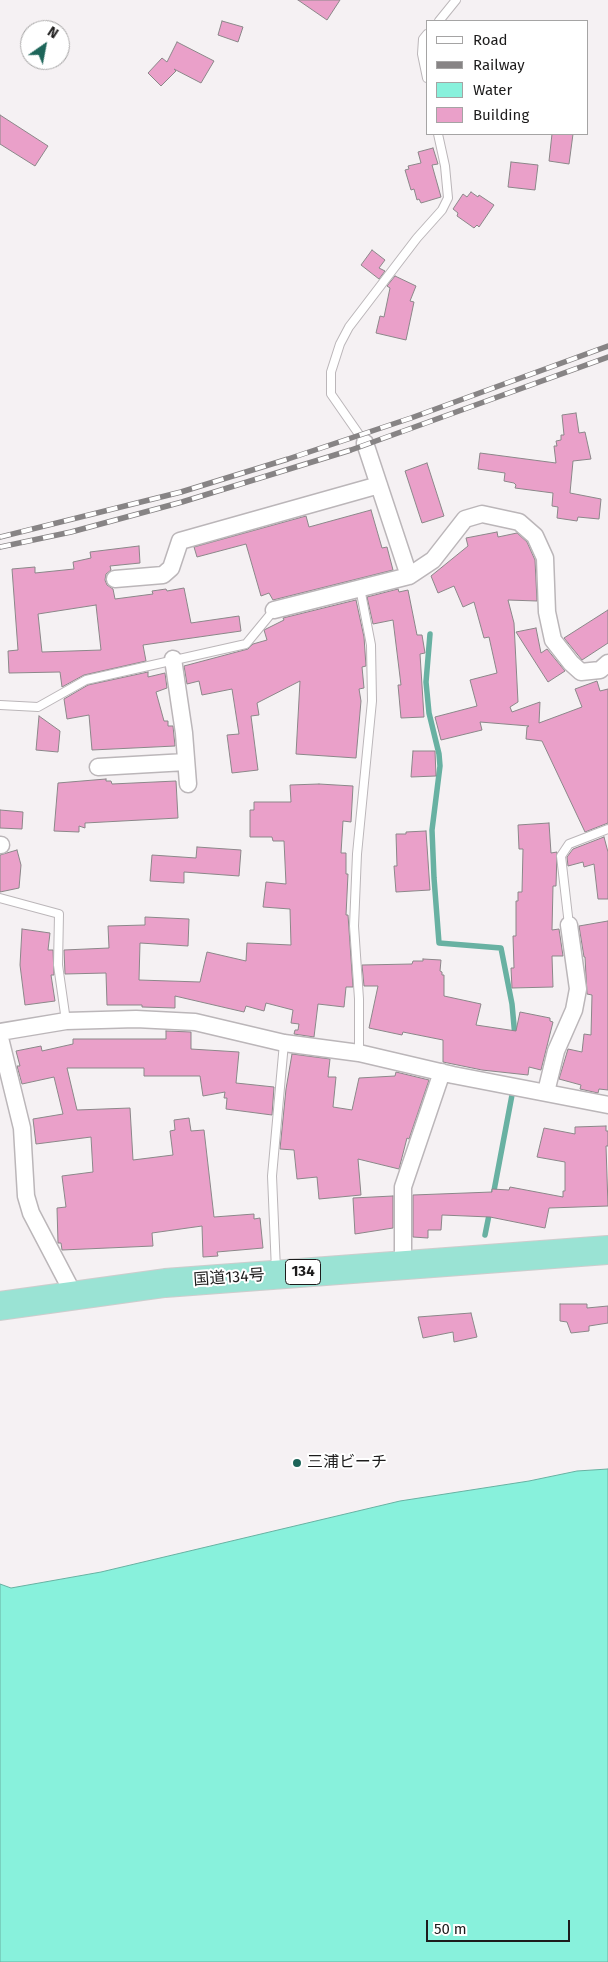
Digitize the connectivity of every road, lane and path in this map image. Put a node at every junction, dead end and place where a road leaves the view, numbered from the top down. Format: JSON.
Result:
{"nodes":[{"id":1,"x":456,"y":0,"type":"edge"},
{"id":2,"x":440,"y":20,"type":"edge"},
{"id":3,"x":426,"y":35,"type":"edge"},
{"id":4,"x":426,"y":73,"type":"edge"},
{"id":5,"x":438,"y":135,"type":"edge"},
{"id":6,"x":365,"y":443,"type":"joint"},
{"id":7,"x":379,"y":484,"type":"junction"},
{"id":8,"x":409,"y":576,"type":"junction"},
{"id":9,"x":115,"y":580,"type":"dead end"},
{"id":10,"x":360,"y":588,"type":"junction"},
{"id":11,"x":274,"y":610,"type":"joint"},
{"id":12,"x":173,"y":659,"type":"junction"},
{"id":13,"x":604,"y":669,"type":"edge"},
{"id":14,"x":0,"y":706,"type":"edge"},
{"id":15,"x":186,"y":762,"type":"junction"},
{"id":16,"x":98,"y":767,"type":"dead end"},
{"id":17,"x":188,"y":784,"type":"dead end"},
{"id":18,"x":608,"y":829,"type":"edge"},
{"id":19,"x":0,"y":898,"type":"edge"},
{"id":20,"x":569,"y":925,"type":"joint"},
{"id":21,"x":66,"y":1021,"type":"junction"},
{"id":22,"x":0,"y":1032,"type":"edge"},
{"id":23,"x":0,"y":1038,"type":"edge"},
{"id":24,"x":284,"y":1043,"type":"junction"},
{"id":25,"x":359,"y":1053,"type":"junction"},
{"id":26,"x":442,"y":1072,"type":"junction"},
{"id":27,"x":546,"y":1092,"type":"junction"},
{"id":28,"x":608,"y":1106,"type":"edge"},
{"id":29,"x":608,"y":1250,"type":"edge"},
{"id":30,"x":403,"y":1264,"type":"junction"},
{"id":31,"x":276,"y":1275,"type":"junction"},
{"id":32,"x":74,"y":1295,"type":"junction"},
{"id":33,"x":0,"y":1306,"type":"edge"}],
"edges":[{"from":1,"to":2,"type":"lane"},
{"from":3,"to":4,"type":"lane"},
{"from":5,"to":6,"type":"lane"},
{"from":6,"to":7,"type":"street"},
{"from":7,"to":8,"type":"street"},
{"from":7,"to":9,"type":"street"},
{"from":8,"to":10,"type":"street"},
{"from":8,"to":13,"type":"street"},
{"from":10,"to":11,"type":"street"},
{"from":10,"to":25,"type":"lane"},
{"from":11,"to":12,"type":"lane"},
{"from":12,"to":14,"type":"lane"},
{"from":12,"to":15,"type":"street"},
{"from":15,"to":16,"type":"street"},
{"from":15,"to":17,"type":"street"},
{"from":18,"to":20,"type":"lane"},
{"from":19,"to":21,"type":"lane"},
{"from":20,"to":27,"type":"street"},
{"from":21,"to":22,"type":"street"},
{"from":21,"to":24,"type":"street"},
{"from":23,"to":32,"type":"street"},
{"from":24,"to":25,"type":"street"},
{"from":24,"to":31,"type":"lane"},
{"from":25,"to":26,"type":"street"},
{"from":26,"to":27,"type":"street"},
{"from":26,"to":30,"type":"street"},
{"from":27,"to":28,"type":"street"},
{"from":29,"to":30,"type":"highway","name":"国道134号","number":"134"},
{"from":30,"to":31,"type":"highway","name":"国道134号","number":"134"},
{"from":31,"to":32,"type":"highway","name":"国道134号","number":"134"},
{"from":32,"to":33,"type":"highway","name":"国道134号","number":"134"}]}
